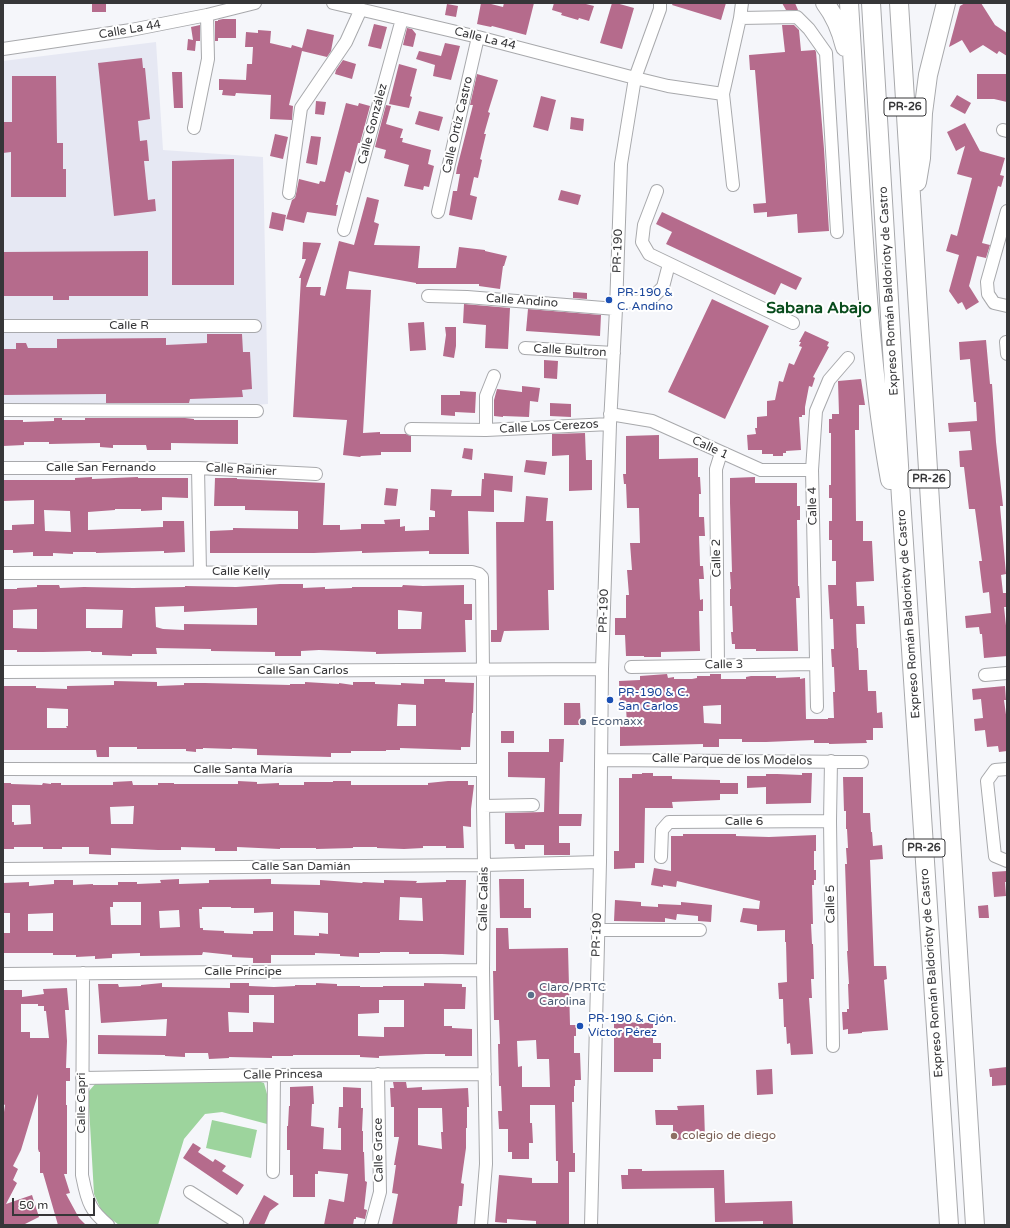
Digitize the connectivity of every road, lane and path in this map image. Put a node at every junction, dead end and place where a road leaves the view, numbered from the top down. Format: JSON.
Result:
{"nodes":[{"id":1,"x":255,"y":3,"type":"edge"},
{"id":2,"x":333,"y":3,"type":"edge"},
{"id":3,"x":660,"y":3,"type":"edge"},
{"id":4,"x":742,"y":3,"type":"edge"},
{"id":5,"x":825,"y":3,"type":"edge"},
{"id":6,"x":849,"y":3,"type":"edge"},
{"id":7,"x":871,"y":3,"type":"edge"},
{"id":8,"x":899,"y":3,"type":"edge"},
{"id":9,"x":946,"y":3,"type":"edge"},
{"id":10,"x":361,"y":9,"type":"junction"},
{"id":11,"x":207,"y":15,"type":"junction"},
{"id":12,"x":740,"y":18,"type":"junction"},
{"id":13,"x":402,"y":19,"type":"junction"},
{"id":14,"x":478,"y":37,"type":"junction"},
{"id":15,"x":3,"y":49,"type":"edge"},
{"id":16,"x":635,"y":78,"type":"junction"},
{"id":17,"x":855,"y":92,"type":"junction"},
{"id":18,"x":723,"y":94,"type":"junction"},
{"id":19,"x":194,"y":128,"type":"dead end"},
{"id":20,"x":733,"y":185,"type":"dead end"},
{"id":21,"x":657,"y":191,"type":"dead end"},
{"id":22,"x":289,"y":193,"type":"dead end"},
{"id":23,"x":912,"y":210,"type":"junction"},
{"id":24,"x":1007,"y":211,"type":"edge"},
{"id":25,"x":438,"y":212,"type":"dead end"},
{"id":26,"x":344,"y":230,"type":"dead end"},
{"id":27,"x":837,"y":232,"type":"dead end"},
{"id":28,"x":670,"y":264,"type":"junction"},
{"id":29,"x":428,"y":296,"type":"dead end"},
{"id":30,"x":616,"y":305,"type":"junction"},
{"id":31,"x":1007,"y":306,"type":"edge"},
{"id":32,"x":793,"y":322,"type":"dead end"},
{"id":33,"x":3,"y":326,"type":"edge"},
{"id":34,"x":255,"y":326,"type":"dead end"},
{"id":35,"x":1006,"y":342,"type":"edge"},
{"id":36,"x":526,"y":348,"type":"dead end"},
{"id":37,"x":614,"y":353,"type":"junction"},
{"id":38,"x":1007,"y":354,"type":"edge"},
{"id":39,"x":848,"y":358,"type":"dead end"},
{"id":40,"x":494,"y":376,"type":"dead end"},
{"id":41,"x":3,"y":410,"type":"edge"},
{"id":42,"x":257,"y":411,"type":"dead end"},
{"id":43,"x":610,"y":419,"type":"junction"},
{"id":44,"x":411,"y":429,"type":"dead end"},
{"id":45,"x":486,"y":430,"type":"junction"},
{"id":46,"x":721,"y":453,"type":"junction"},
{"id":47,"x":3,"y":468,"type":"edge"},
{"id":48,"x":198,"y":468,"type":"junction"},
{"id":49,"x":812,"y":470,"type":"junction"},
{"id":50,"x":316,"y":474,"type":"dead end"},
{"id":51,"x":901,"y":498,"type":"junction"},
{"id":52,"x":200,"y":572,"type":"junction"},
{"id":53,"x":3,"y":573,"type":"edge"},
{"id":54,"x":479,"y":574,"type":"joint"},
{"id":55,"x":816,"y":664,"type":"junction"},
{"id":56,"x":718,"y":665,"type":"junction"},
{"id":57,"x":631,"y":667,"type":"dead end"},
{"id":58,"x":602,"y":669,"type":"junction"},
{"id":59,"x":483,"y":670,"type":"junction"},
{"id":60,"x":3,"y":672,"type":"edge"},
{"id":61,"x":1007,"y":673,"type":"edge"},
{"id":62,"x":985,"y":675,"type":"dead end"},
{"id":63,"x":817,"y":707,"type":"dead end"},
{"id":64,"x":602,"y":760,"type":"junction"},
{"id":65,"x":831,"y":761,"type":"junction"},
{"id":66,"x":862,"y":762,"type":"dead end"},
{"id":67,"x":3,"y":769,"type":"edge"},
{"id":68,"x":1007,"y":769,"type":"edge"},
{"id":69,"x":482,"y":770,"type":"junction"},
{"id":70,"x":533,"y":805,"type":"dead end"},
{"id":71,"x":483,"y":806,"type":"junction"},
{"id":72,"x":830,"y":821,"type":"junction"},
{"id":73,"x":662,"y":857,"type":"dead end"},
{"id":74,"x":1007,"y":861,"type":"edge"},
{"id":75,"x":600,"y":862,"type":"junction"},
{"id":76,"x":484,"y":865,"type":"junction"},
{"id":77,"x":3,"y":869,"type":"edge"},
{"id":78,"x":597,"y":930,"type":"junction"},
{"id":79,"x":700,"y":930,"type":"dead end"},
{"id":80,"x":482,"y":970,"type":"junction"},
{"id":81,"x":83,"y":973,"type":"junction"},
{"id":82,"x":3,"y":974,"type":"edge"},
{"id":83,"x":833,"y":1046,"type":"dead end"},
{"id":84,"x":378,"y":1074,"type":"junction"},
{"id":85,"x":485,"y":1074,"type":"junction"},
{"id":86,"x":274,"y":1075,"type":"junction"},
{"id":87,"x":82,"y":1078,"type":"junction"},
{"id":88,"x":273,"y":1172,"type":"dead end"},
{"id":89,"x":190,"y":1192,"type":"dead end"},
{"id":90,"x":238,"y":1220,"type":"edge"},
{"id":91,"x":108,"y":1225,"type":"edge"},
{"id":92,"x":371,"y":1225,"type":"edge"},
{"id":93,"x":480,"y":1225,"type":"edge"},
{"id":94,"x":591,"y":1225,"type":"edge"},
{"id":95,"x":949,"y":1225,"type":"edge"},
{"id":96,"x":975,"y":1225,"type":"edge"}],
"edges":[{"from":1,"to":11,"type":"street","name":"Calle La 44"},
{"from":2,"to":10,"type":"street","name":"Calle La 44"},
{"from":3,"to":16,"type":"street","name":"PR-190","number":"PR-190"},
{"from":4,"to":12,"type":"street"},
{"from":5,"to":17,"type":"highway"},
{"from":6,"to":17,"type":"highway"},
{"from":7,"to":51,"type":"highway","name":"Expreso Román Baldorioty de Castro","number":"PR-26"},
{"from":8,"to":23,"type":"highway","number":"PR-26"},
{"from":9,"to":23,"type":"highway"},
{"from":10,"to":13,"type":"street","name":"Calle La 44"},
{"from":10,"to":22,"type":"street"},
{"from":11,"to":15,"type":"street","name":"Calle La 44"},
{"from":11,"to":19,"type":"street"},
{"from":12,"to":18,"type":"street"},
{"from":12,"to":27,"type":"street"},
{"from":13,"to":14,"type":"street","name":"Calle La 44"},
{"from":13,"to":26,"type":"street","name":"Calle González"},
{"from":14,"to":16,"type":"street","name":"Calle La 44"},
{"from":14,"to":25,"type":"street","name":"Calle Ortíz Castro"},
{"from":16,"to":18,"type":"street","name":"Calle La 44"},
{"from":16,"to":30,"type":"street","name":"PR-190","number":"PR-190"},
{"from":17,"to":51,"type":"highway"},
{"from":18,"to":20,"type":"street"},
{"from":21,"to":28,"type":"street"},
{"from":23,"to":96,"type":"highway","number":"PR-26"},
{"from":24,"to":31,"type":"street"},
{"from":28,"to":30,"type":"street","name":"Calle Andino"},
{"from":28,"to":32,"type":"street"},
{"from":29,"to":30,"type":"street","name":"Calle Andino"},
{"from":30,"to":37,"type":"street","name":"PR-190","number":"PR-190"},
{"from":33,"to":34,"type":"street","name":"Calle R"},
{"from":35,"to":38,"type":"street"},
{"from":36,"to":37,"type":"street","name":"Calle Bultron"},
{"from":37,"to":43,"type":"street","name":"PR-190","number":"PR-190"},
{"from":39,"to":49,"type":"street","name":"Calle 4"},
{"from":40,"to":45,"type":"street","name":"Calle Los Cerezos"},
{"from":41,"to":42,"type":"street"},
{"from":43,"to":45,"type":"street","name":"Calle Los Cerezos"},
{"from":43,"to":46,"type":"street","name":"Calle 1"},
{"from":43,"to":58,"type":"street","name":"PR-190","number":"PR-190"},
{"from":44,"to":45,"type":"street"},
{"from":46,"to":49,"type":"street","name":"Calle 1"},
{"from":46,"to":56,"type":"street","name":"Calle 2"},
{"from":47,"to":48,"type":"street","name":"Calle San Fernando"},
{"from":48,"to":50,"type":"street","name":"Calle Rainier"},
{"from":48,"to":52,"type":"street","name":"Calle Rainier"},
{"from":49,"to":55,"type":"street","name":"Calle 4"},
{"from":51,"to":95,"type":"highway","name":"Expreso Román Baldorioty de Castro","number":"PR-26"},
{"from":52,"to":53,"type":"street","name":"Calle Kelly"},
{"from":52,"to":54,"type":"street","name":"Calle Kelly"},
{"from":54,"to":59,"type":"street","name":"Calle Calais"},
{"from":55,"to":56,"type":"street","name":"Calle 3"},
{"from":55,"to":63,"type":"street","name":"Calle 4"},
{"from":56,"to":57,"type":"street","name":"Calle 3"},
{"from":58,"to":59,"type":"street","name":"Calle San Carlos"},
{"from":58,"to":64,"type":"street","name":"PR-190","number":"PR-190"},
{"from":59,"to":60,"type":"street","name":"Calle San Carlos"},
{"from":59,"to":69,"type":"street","name":"Calle Calais"},
{"from":61,"to":62,"type":"street"},
{"from":64,"to":65,"type":"street","name":"Calle Parque de los Modelos"},
{"from":64,"to":75,"type":"street","name":"PR-190","number":"PR-190"},
{"from":65,"to":66,"type":"street","name":"Calle Parque de los Modelos"},
{"from":65,"to":72,"type":"street","name":"Calle 5"},
{"from":67,"to":69,"type":"street","name":"Calle Santa María"},
{"from":68,"to":74,"type":"street"},
{"from":69,"to":71,"type":"street","name":"Calle Calais"},
{"from":70,"to":71,"type":"street"},
{"from":71,"to":76,"type":"street","name":"Calle Calais"},
{"from":72,"to":73,"type":"street","name":"Calle 6"},
{"from":72,"to":83,"type":"street","name":"Calle 5"},
{"from":75,"to":76,"type":"street","name":"Calle San Damián"},
{"from":75,"to":78,"type":"street","name":"PR-190","number":"PR-190"},
{"from":76,"to":77,"type":"street","name":"Calle San Damián"},
{"from":76,"to":80,"type":"street","name":"Calle Calais"},
{"from":78,"to":79,"type":"street"},
{"from":78,"to":94,"type":"street","name":"PR-190","number":"PR-190"},
{"from":80,"to":81,"type":"street","name":"Calle Príncipe"},
{"from":80,"to":85,"type":"street","name":"Calle Calais"},
{"from":81,"to":82,"type":"street","name":"Calle Príncipe"},
{"from":81,"to":87,"type":"street","name":"Calle Capri"},
{"from":84,"to":85,"type":"street","name":"Calle Princesa"},
{"from":84,"to":86,"type":"street","name":"Calle Princesa"},
{"from":84,"to":92,"type":"street","name":"Calle Grace"},
{"from":85,"to":93,"type":"street","name":"Calle Calais"},
{"from":86,"to":87,"type":"street","name":"Calle Princesa"},
{"from":86,"to":88,"type":"street"},
{"from":87,"to":91,"type":"street","name":"Calle Capri"},
{"from":89,"to":90,"type":"street"}]}
